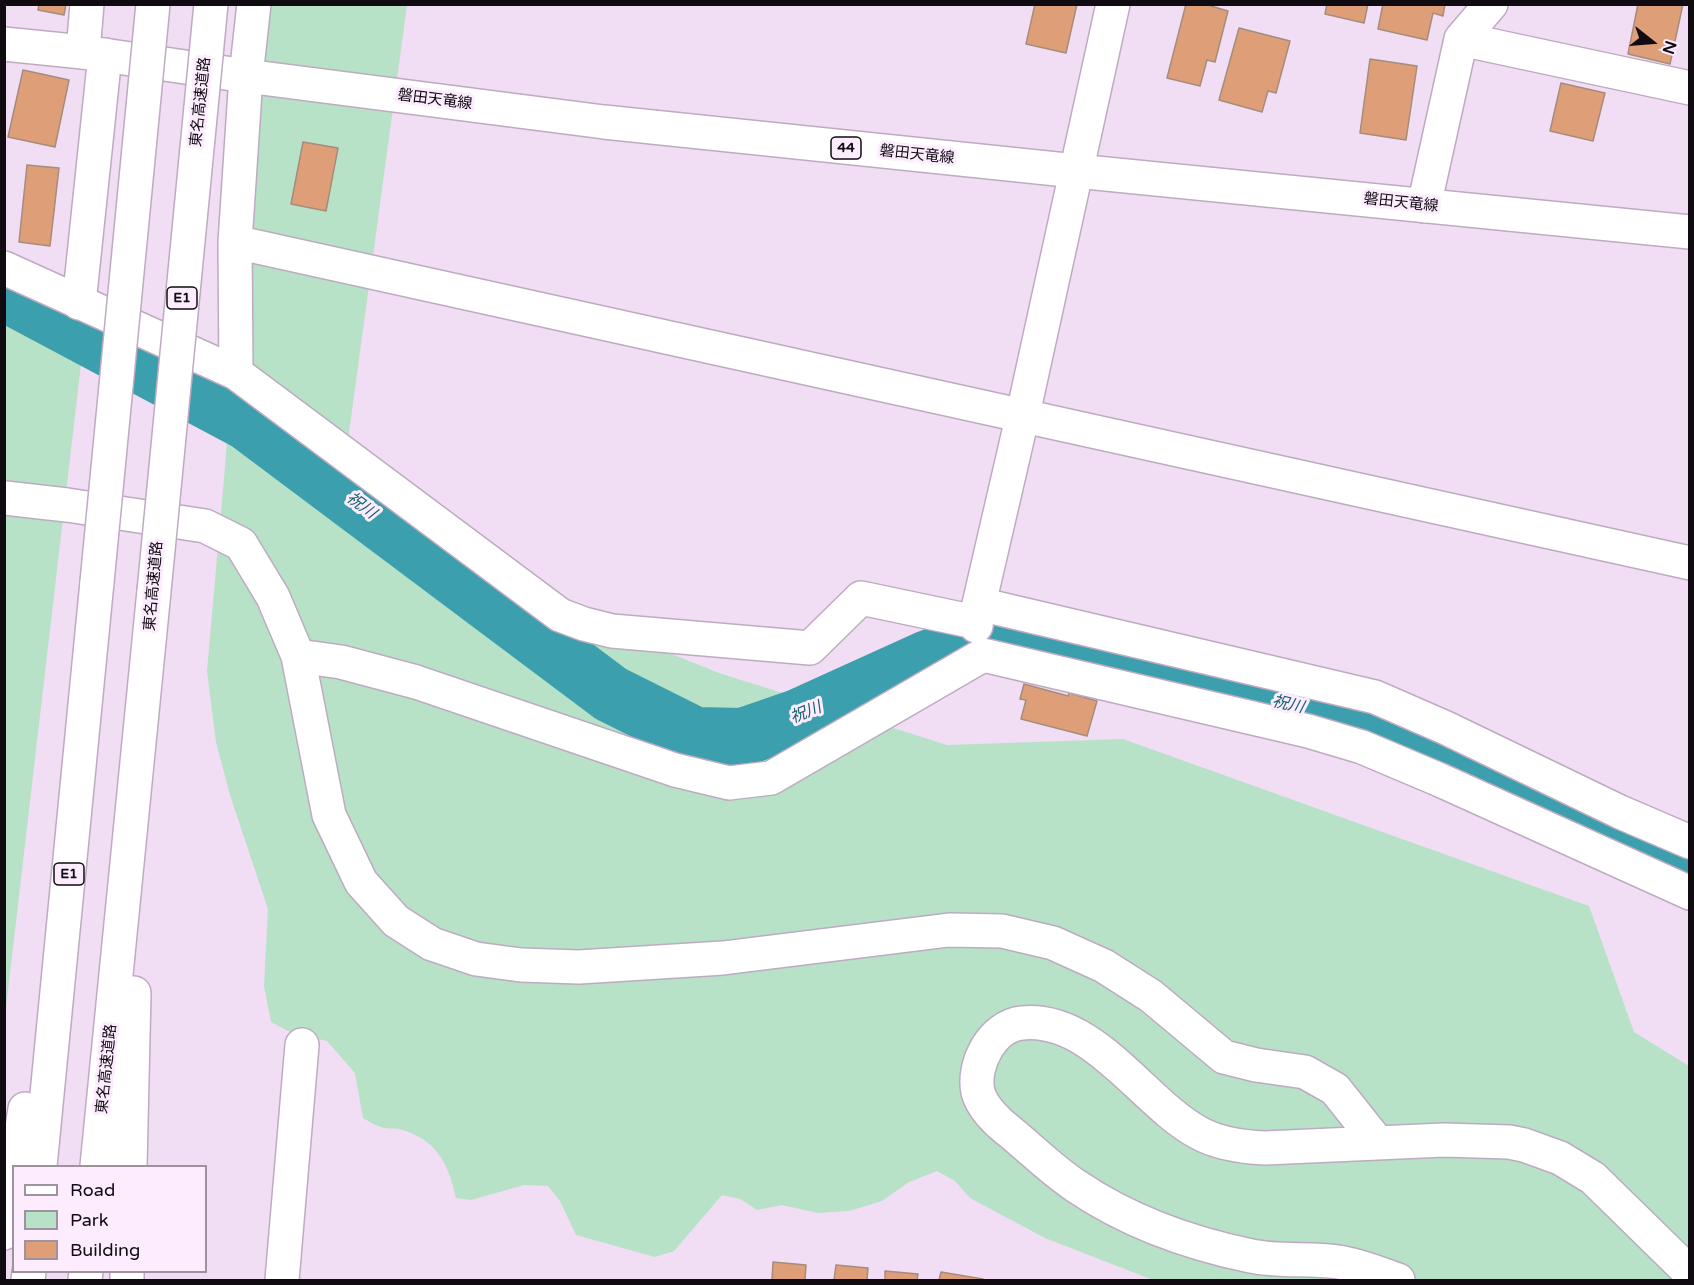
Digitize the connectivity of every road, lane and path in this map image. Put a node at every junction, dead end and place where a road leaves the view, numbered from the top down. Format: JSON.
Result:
{"nodes":[{"id":1,"x":87,"y":4,"type":"edge"},
{"id":2,"x":153,"y":4,"type":"edge"},
{"id":3,"x":211,"y":4,"type":"edge"},
{"id":4,"x":254,"y":4,"type":"edge"},
{"id":5,"x":1113,"y":4,"type":"edge"},
{"id":6,"x":1491,"y":4,"type":"edge"},
{"id":7,"x":1461,"y":39,"type":"junction"},
{"id":8,"x":4,"y":44,"type":"edge"},
{"id":9,"x":94,"y":53,"type":"junction"},
{"id":10,"x":246,"y":76,"type":"junction"},
{"id":11,"x":1689,"y":88,"type":"edge"},
{"id":12,"x":1076,"y":171,"type":"junction"},
{"id":13,"x":1424,"y":206,"type":"junction"},
{"id":14,"x":1689,"y":232,"type":"edge"},
{"id":15,"x":235,"y":242,"type":"junction"},
{"id":16,"x":4,"y":268,"type":"edge"},
{"id":17,"x":79,"y":303,"type":"junction"},
{"id":18,"x":236,"y":373,"type":"junction"},
{"id":19,"x":1023,"y":414,"type":"junction"},
{"id":20,"x":4,"y":484,"type":"edge"},
{"id":21,"x":5,"y":498,"type":"edge"},
{"id":22,"x":1689,"y":563,"type":"edge"},
{"id":23,"x":979,"y":632,"type":"junction"},
{"id":24,"x":298,"y":656,"type":"junction"},
{"id":25,"x":139,"y":754,"type":"junction"},
{"id":26,"x":1689,"y":842,"type":"edge"},
{"id":27,"x":69,"y":882,"type":"junction"},
{"id":28,"x":1689,"y":893,"type":"edge"},
{"id":29,"x":302,"y":1045,"type":"dead end"},
{"id":30,"x":1378,"y":1143,"type":"junction"},
{"id":31,"x":16,"y":1165,"type":"edge"},
{"id":32,"x":40,"y":1165,"type":"edge"},
{"id":33,"x":97,"y":1165,"type":"edge"},
{"id":34,"x":130,"y":1165,"type":"edge"},
{"id":35,"x":12,"y":1190,"type":"edge"},
{"id":36,"x":4,"y":1233,"type":"edge"},
{"id":37,"x":1689,"y":1273,"type":"edge"},
{"id":38,"x":282,"y":1281,"type":"edge"},
{"id":39,"x":1398,"y":1281,"type":"edge"}],
"edges":[{"from":1,"to":9,"type":"main road"},
{"from":2,"to":27,"type":"main road","number":"E1","bridge":true},
{"from":3,"to":25,"type":"main road","name":"東名高速道路","number":"E1","bridge":true},
{"from":4,"to":10,"type":"main road"},
{"from":5,"to":12,"type":"main road"},
{"from":6,"to":7,"type":"main road"},
{"from":7,"to":11,"type":"main road"},
{"from":7,"to":13,"type":"main road"},
{"from":8,"to":9,"type":"main road","name":"磐田天竜線","number":"44"},
{"from":9,"to":10,"type":"main road","name":"磐田天竜線","number":"44"},
{"from":9,"to":17,"type":"main road"},
{"from":10,"to":12,"type":"main road","name":"磐田天竜線","number":"44"},
{"from":10,"to":15,"type":"main road"},
{"from":12,"to":13,"type":"main road","name":"磐田天竜線","number":"44"},
{"from":12,"to":19,"type":"main road"},
{"from":13,"to":14,"type":"main road","name":"磐田天竜線","number":"44"},
{"from":15,"to":18,"type":"main road"},
{"from":15,"to":19,"type":"main road"},
{"from":16,"to":17,"type":"main road"},
{"from":17,"to":18,"type":"main road"},
{"from":18,"to":23,"type":"main road"},
{"from":19,"to":22,"type":"main road"},
{"from":19,"to":23,"type":"main road"},
{"from":20,"to":21,"type":"main road"},
{"from":21,"to":24,"type":"main road"},
{"from":23,"to":24,"type":"main road"},
{"from":23,"to":26,"type":"main road"},
{"from":23,"to":28,"type":"main road"},
{"from":24,"to":30,"type":"main road"},
{"from":25,"to":33,"type":"main road","name":"東名高速道路","number":"E1"},
{"from":25,"to":34,"type":"main road"},
{"from":27,"to":31,"type":"main road"},
{"from":27,"to":32,"type":"main road","number":"E1"},
{"from":29,"to":38,"type":"main road"},
{"from":30,"to":37,"type":"main road"},
{"from":30,"to":39,"type":"main road"},
{"from":35,"to":36,"type":"main road"}]}
